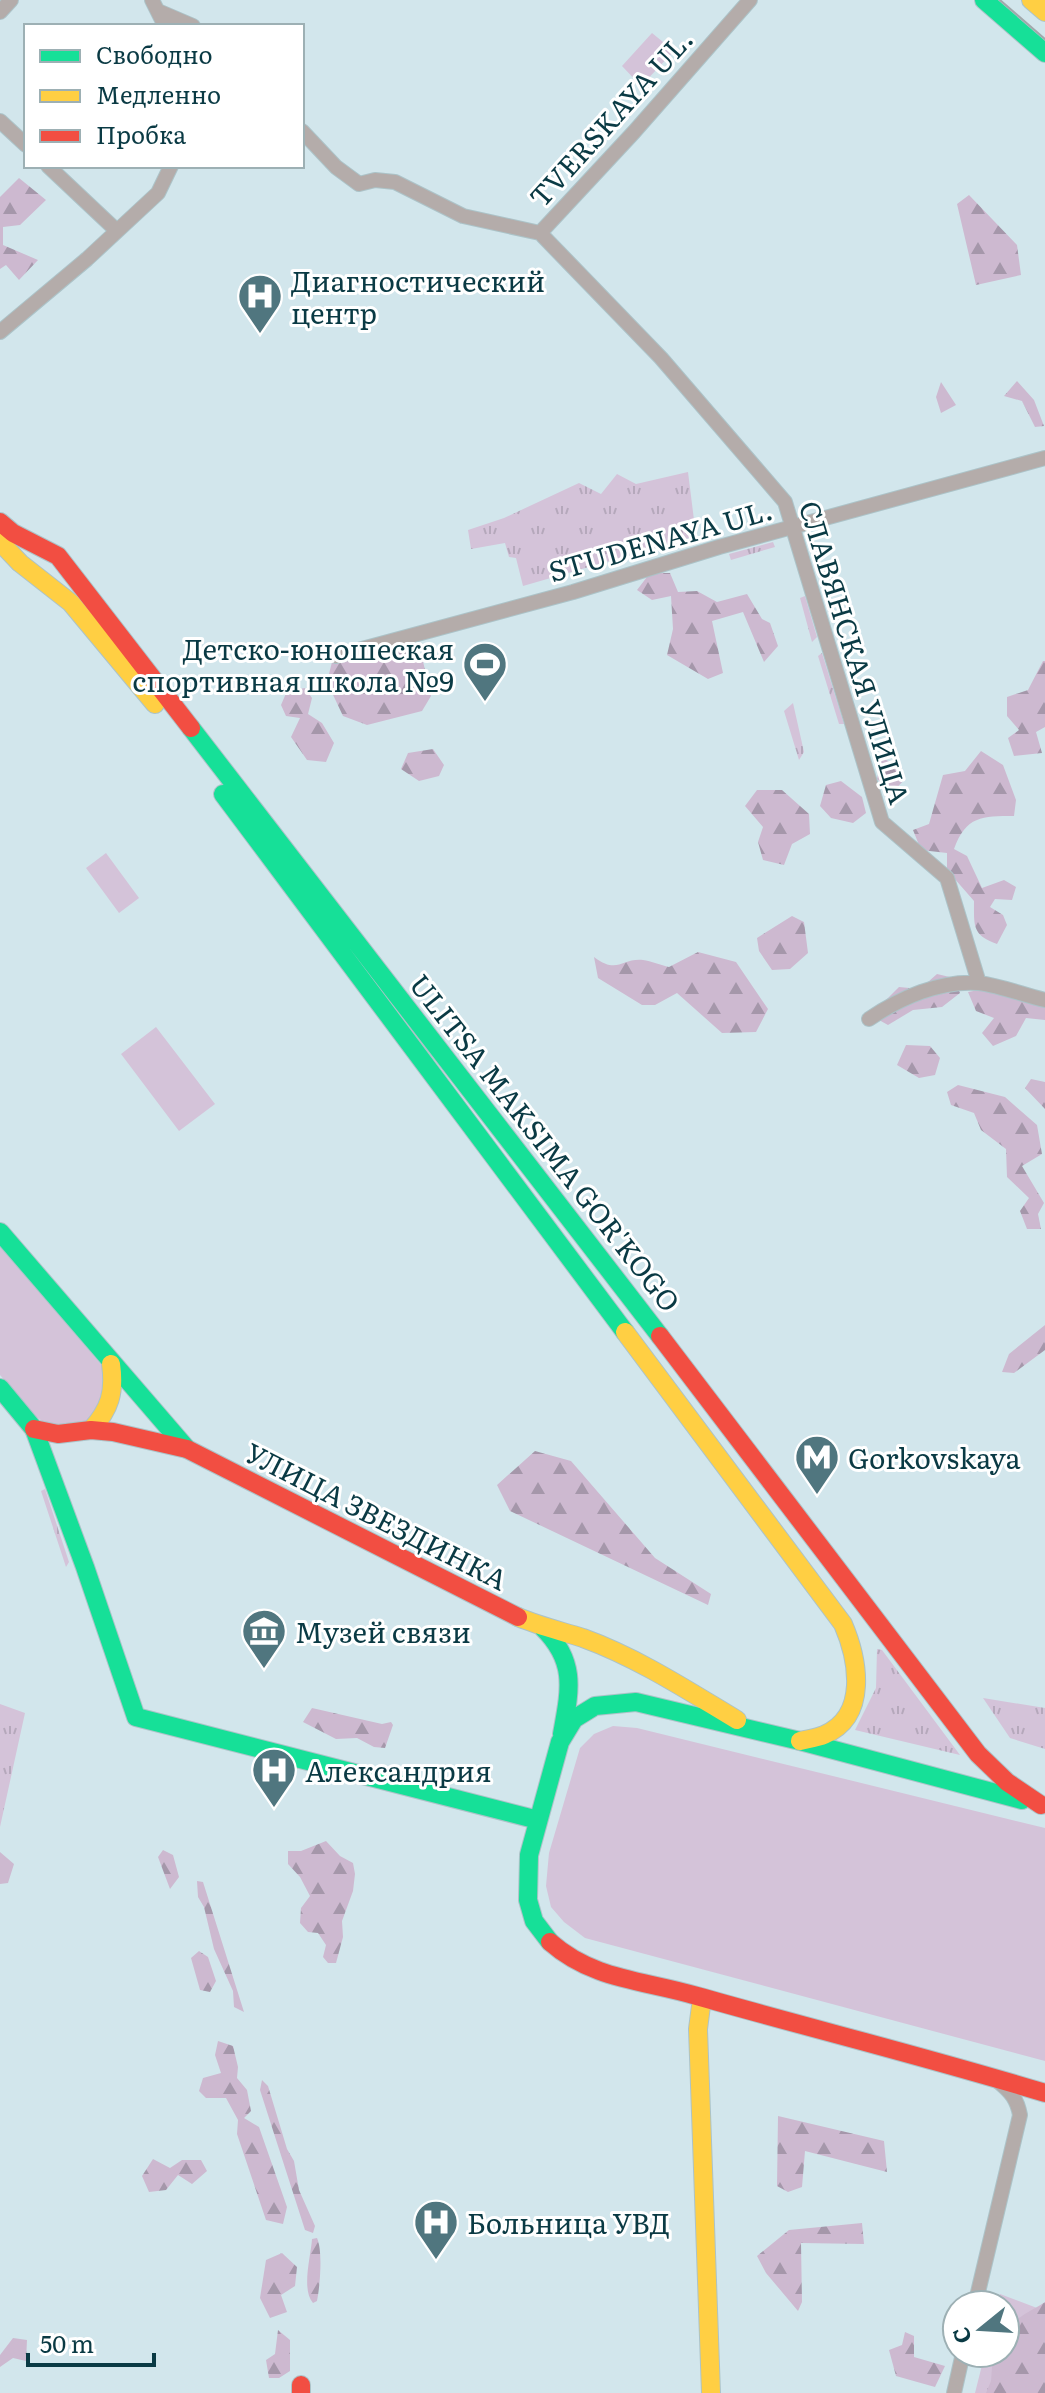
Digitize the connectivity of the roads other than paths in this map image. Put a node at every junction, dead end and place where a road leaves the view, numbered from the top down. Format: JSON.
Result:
{"nodes":[{"id":1,"x":11,"y":0,"type":"edge"},
{"id":2,"x":750,"y":0,"type":"edge"},
{"id":3,"x":984,"y":0,"type":"edge"},
{"id":4,"x":1031,"y":0,"type":"edge"},
{"id":5,"x":155,"y":5,"type":"edge"},
{"id":6,"x":0,"y":12,"type":"edge"},
{"id":7,"x":1045,"y":12,"type":"edge"},
{"id":8,"x":164,"y":24,"type":"edge"},
{"id":9,"x":189,"y":24,"type":"edge"},
{"id":10,"x":1045,"y":53,"type":"edge"},
{"id":11,"x":0,"y":121,"type":"edge"},
{"id":12,"x":304,"y":133,"type":"edge"},
{"id":13,"x":24,"y":143,"type":"edge"},
{"id":14,"x":50,"y":168,"type":"edge"},
{"id":15,"x":170,"y":168,"type":"edge"},
{"id":16,"x":117,"y":231,"type":"junction"},
{"id":17,"x":540,"y":233,"type":"junction"},
{"id":18,"x":0,"y":332,"type":"edge"},
{"id":19,"x":1045,"y":458,"type":"edge"},
{"id":20,"x":0,"y":522,"type":"edge"},
{"id":21,"x":794,"y":527,"type":"junction"},
{"id":22,"x":0,"y":542,"type":"edge"},
{"id":23,"x":336,"y":656,"type":"dead end"},
{"id":24,"x":179,"y":725,"type":"junction"},
{"id":25,"x":979,"y":983,"type":"junction"},
{"id":26,"x":1045,"y":1000,"type":"edge"},
{"id":27,"x":869,"y":1019,"type":"dead end"},
{"id":28,"x":0,"y":1232,"type":"edge"},
{"id":29,"x":111,"y":1364,"type":"junction"},
{"id":30,"x":0,"y":1388,"type":"edge"},
{"id":31,"x":34,"y":1429,"type":"junction"},
{"id":32,"x":91,"y":1430,"type":"junction"},
{"id":33,"x":187,"y":1449,"type":"junction"},
{"id":34,"x":543,"y":1628,"type":"junction"},
{"id":35,"x":754,"y":1730,"type":"junction"},
{"id":36,"x":562,"y":1736,"type":"junction"},
{"id":37,"x":800,"y":1741,"type":"junction"},
{"id":38,"x":1043,"y":1805,"type":"edge"},
{"id":39,"x":538,"y":1820,"type":"junction"},
{"id":40,"x":702,"y":1998,"type":"junction"},
{"id":41,"x":993,"y":2077,"type":"junction"},
{"id":42,"x":1045,"y":2093,"type":"edge"},
{"id":43,"x":979,"y":2289,"type":"edge"},
{"id":44,"x":959,"y":2369,"type":"edge"},
{"id":45,"x":711,"y":2393,"type":"edge"},
{"id":46,"x":954,"y":2393,"type":"edge"}],
"edges":[{"from":1,"to":6,"type":"street"},
{"from":2,"to":17,"type":"street","name":"TVERSKAYA UL."},
{"from":3,"to":10,"type":"main road"},
{"from":4,"to":7,"type":"main road"},
{"from":5,"to":8,"type":"street"},
{"from":5,"to":9,"type":"street"},
{"from":11,"to":13,"type":"street"},
{"from":12,"to":17,"type":"street"},
{"from":14,"to":16,"type":"street"},
{"from":15,"to":16,"type":"street"},
{"from":16,"to":18,"type":"street"},
{"from":17,"to":21,"type":"street","name":"СЛАВЯНСКАЯ УЛИЦА"},
{"from":19,"to":21,"type":"street","name":"STUDENAYA UL."},
{"from":20,"to":24,"type":"main road","name":"ULITSA MAKSIMA GOR'KOGO"},
{"from":21,"to":23,"type":"street","name":"STUDENAYA UL."},
{"from":21,"to":25,"type":"street","name":"СЛАВЯНСКАЯ УЛИЦА"},
{"from":22,"to":24,"type":"main road","name":"ULITSA MAKSIMA GOR'KOGO"},
{"from":24,"to":37,"type":"main road","name":"ULITSA MAKSIMA GOR'KOGO"},
{"from":24,"to":38,"type":"main road","name":"ULITSA MAKSIMA GOR'KOGO"},
{"from":25,"to":26,"type":"street"},
{"from":25,"to":27,"type":"street"},
{"from":28,"to":29,"type":"main road","name":"УЛИЦА ЗВЕЗДИНКА"},
{"from":29,"to":32,"type":"main road"},
{"from":29,"to":33,"type":"main road","name":"УЛИЦА ЗВЕЗДИНКА"},
{"from":30,"to":31,"type":"main road"},
{"from":31,"to":32,"type":"main road","name":"УЛИЦА ЗВЕЗДИНКА"},
{"from":31,"to":39,"type":"main road"},
{"from":32,"to":33,"type":"main road","name":"УЛИЦА ЗВЕЗДИНКА"},
{"from":33,"to":34,"type":"main road","name":"УЛИЦА ЗВЕЗДИНКА"},
{"from":34,"to":35,"type":"main road","name":"УЛИЦА ЗВЕЗДИНКА"},
{"from":34,"to":36,"type":"main road","name":"УЛИЦА ЗВЕЗДИНКА"},
{"from":35,"to":36,"type":"main road"},
{"from":35,"to":37,"type":"main road"},
{"from":36,"to":39,"type":"main road","name":"УЛИЦА ЗВЕЗДИНКА"},
{"from":37,"to":38,"type":"main road"},
{"from":39,"to":40,"type":"main road","name":"УЛИЦА ЗВЕЗДИНКА"},
{"from":40,"to":41,"type":"main road","name":"УЛИЦА ЗВЕЗДИНКА"},
{"from":40,"to":45,"type":"main road"},
{"from":41,"to":42,"type":"main road","name":"УЛИЦА ЗВЕЗДИНКА"},
{"from":41,"to":43,"type":"street"},
{"from":44,"to":46,"type":"street"}]}
